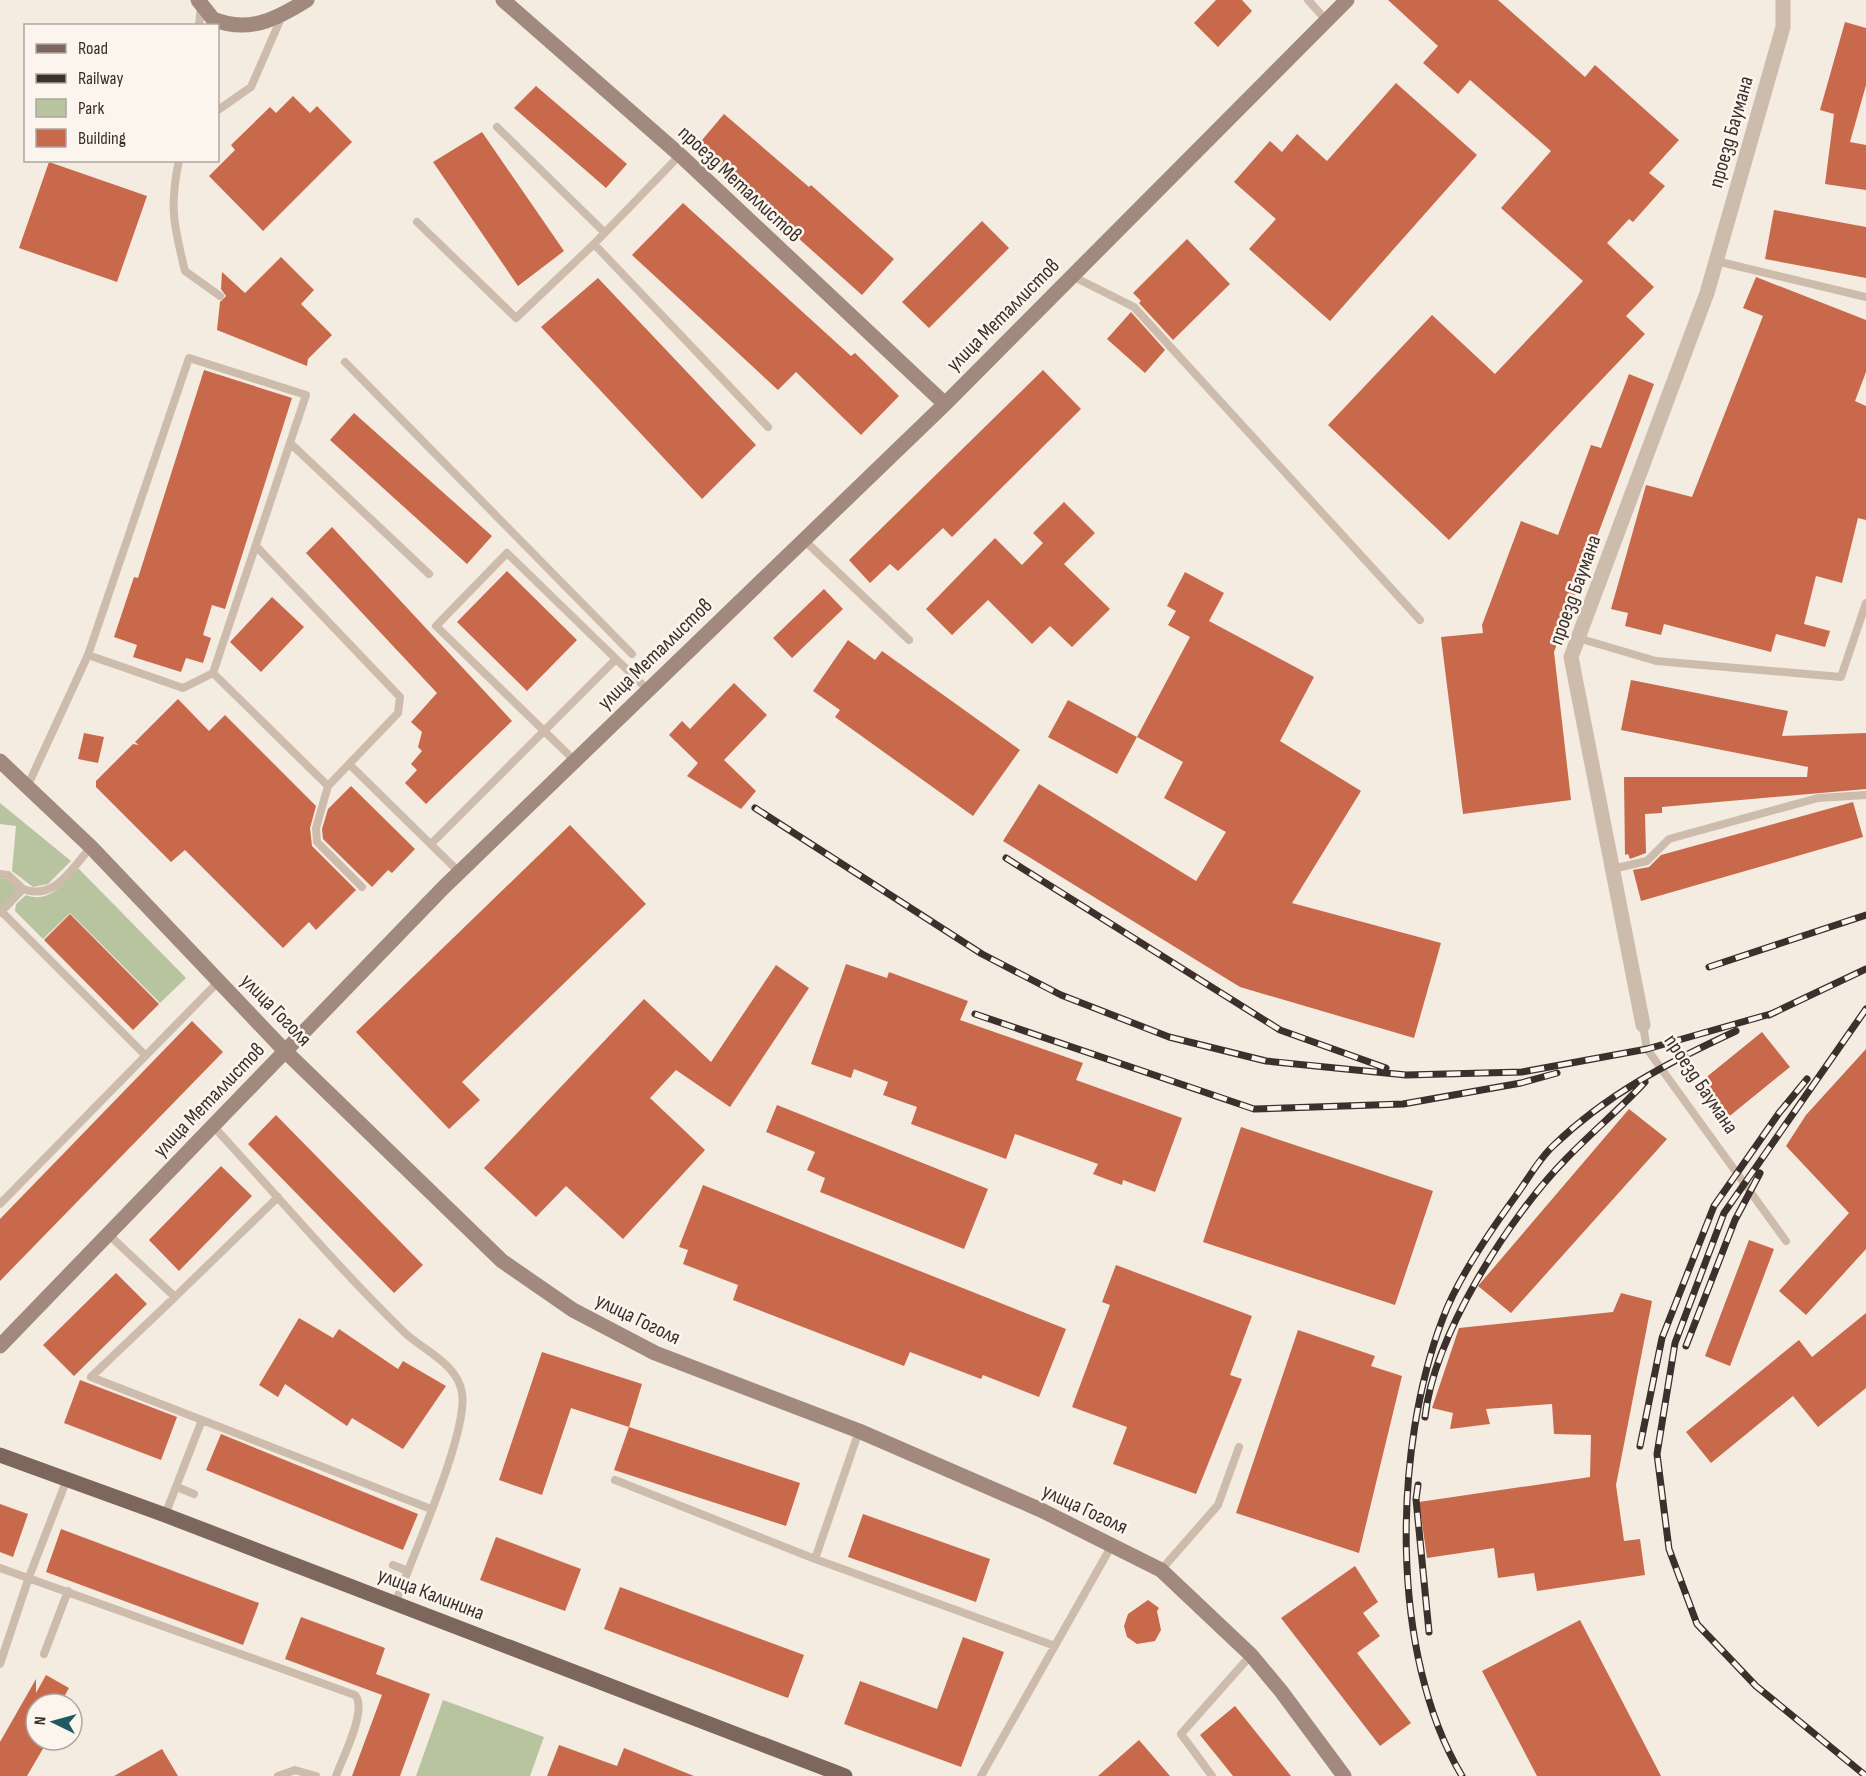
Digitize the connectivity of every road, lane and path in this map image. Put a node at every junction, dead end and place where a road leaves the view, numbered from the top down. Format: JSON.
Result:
{"nodes":[{"id":1,"x":307,"y":0,"type":"edge"},
{"id":2,"x":503,"y":0,"type":"edge"},
{"id":3,"x":1308,"y":0,"type":"edge"},
{"id":4,"x":1347,"y":0,"type":"edge"},
{"id":5,"x":1783,"y":0,"type":"edge"},
{"id":6,"x":200,"y":3,"type":"edge"},
{"id":7,"x":282,"y":16,"type":"junction"},
{"id":8,"x":1326,"y":20,"type":"junction"},
{"id":9,"x":199,"y":24,"type":"edge"},
{"id":10,"x":219,"y":109,"type":"edge"},
{"id":11,"x":497,"y":127,"type":"dead end"},
{"id":12,"x":680,"y":155,"type":"junction"},
{"id":13,"x":179,"y":162,"type":"edge"},
{"id":14,"x":417,"y":222,"type":"dead end"},
{"id":15,"x":604,"y":232,"type":"junction"},
{"id":16,"x":594,"y":244,"type":"junction"},
{"id":17,"x":1716,"y":261,"type":"junction"},
{"id":18,"x":1072,"y":276,"type":"junction"},
{"id":19,"x":220,"y":296,"type":"dead end"},
{"id":20,"x":1866,"y":297,"type":"edge"},
{"id":21,"x":345,"y":362,"type":"dead end"},
{"id":22,"x":945,"y":404,"type":"junction"},
{"id":23,"x":768,"y":427,"type":"dead end"},
{"id":24,"x":290,"y":443,"type":"junction"},
{"id":25,"x":804,"y":540,"type":"junction"},
{"id":26,"x":256,"y":546,"type":"junction"},
{"id":27,"x":429,"y":574,"type":"dead end"},
{"id":28,"x":1866,"y":603,"type":"edge"},
{"id":29,"x":1420,"y":620,"type":"dead end"},
{"id":30,"x":1578,"y":638,"type":"junction"},
{"id":31,"x":909,"y":640,"type":"dead end"},
{"id":32,"x":632,"y":654,"type":"dead end"},
{"id":33,"x":88,"y":656,"type":"junction"},
{"id":34,"x":616,"y":659,"type":"junction"},
{"id":35,"x":213,"y":674,"type":"junction"},
{"id":36,"x":648,"y":690,"type":"junction"},
{"id":37,"x":543,"y":730,"type":"junction"},
{"id":38,"x":0,"y":761,"type":"edge"},
{"id":39,"x":575,"y":761,"type":"junction"},
{"id":40,"x":349,"y":764,"type":"junction"},
{"id":41,"x":28,"y":785,"type":"junction"},
{"id":42,"x":328,"y":786,"type":"junction"},
{"id":43,"x":1866,"y":795,"type":"edge"},
{"id":44,"x":431,"y":844,"type":"junction"},
{"id":45,"x":92,"y":847,"type":"junction"},
{"id":46,"x":1612,"y":869,"type":"junction"},
{"id":47,"x":459,"y":872,"type":"junction"},
{"id":48,"x":0,"y":874,"type":"edge"},
{"id":49,"x":362,"y":887,"type":"dead end"},
{"id":50,"x":23,"y":889,"type":"junction"},
{"id":51,"x":1,"y":913,"type":"edge"},
{"id":52,"x":219,"y":981,"type":"junction"},
{"id":53,"x":1642,"y":1024,"type":"joint"},
{"id":54,"x":285,"y":1051,"type":"junction"},
{"id":55,"x":145,"y":1055,"type":"junction"},
{"id":56,"x":213,"y":1126,"type":"junction"},
{"id":57,"x":278,"y":1197,"type":"junction"},
{"id":58,"x":0,"y":1204,"type":"edge"},
{"id":59,"x":108,"y":1234,"type":"junction"},
{"id":60,"x":1786,"y":1242,"type":"dead end"},
{"id":61,"x":175,"y":1297,"type":"junction"},
{"id":62,"x":0,"y":1346,"type":"edge"},
{"id":63,"x":202,"y":1420,"type":"junction"},
{"id":64,"x":859,"y":1431,"type":"junction"},
{"id":65,"x":1239,"y":1447,"type":"dead end"},
{"id":66,"x":0,"y":1455,"type":"edge"},
{"id":67,"x":67,"y":1479,"type":"junction"},
{"id":68,"x":615,"y":1480,"type":"dead end"},
{"id":69,"x":177,"y":1488,"type":"junction"},
{"id":70,"x":194,"y":1494,"type":"dead end"},
{"id":71,"x":431,"y":1509,"type":"junction"},
{"id":72,"x":165,"y":1515,"type":"junction"},
{"id":73,"x":1113,"y":1544,"type":"junction"},
{"id":74,"x":815,"y":1559,"type":"junction"},
{"id":75,"x":393,"y":1565,"type":"dead end"},
{"id":76,"x":0,"y":1568,"type":"edge"},
{"id":77,"x":1161,"y":1570,"type":"junction"},
{"id":78,"x":408,"y":1571,"type":"junction"},
{"id":79,"x":29,"y":1577,"type":"junction"},
{"id":80,"x":68,"y":1591,"type":"junction"},
{"id":81,"x":395,"y":1603,"type":"junction"},
{"id":82,"x":1055,"y":1646,"type":"junction"},
{"id":83,"x":44,"y":1654,"type":"dead end"},
{"id":84,"x":1251,"y":1655,"type":"junction"},
{"id":85,"x":0,"y":1664,"type":"edge"},
{"id":86,"x":278,"y":1776,"type":"edge"},
{"id":87,"x":316,"y":1776,"type":"edge"},
{"id":88,"x":336,"y":1776,"type":"edge"},
{"id":89,"x":845,"y":1776,"type":"edge"},
{"id":90,"x":981,"y":1776,"type":"edge"},
{"id":91,"x":1212,"y":1776,"type":"edge"},
{"id":92,"x":1344,"y":1776,"type":"edge"}],
"edges":[{"from":1,"to":7,"type":"street"},
{"from":2,"to":12,"type":"street","name":"проезд Металлистов"},
{"from":3,"to":8,"type":"lane"},
{"from":4,"to":8,"type":"street","name":"улица Металлистов"},
{"from":5,"to":17,"type":"street","name":"проезд Баумана"},
{"from":6,"to":7,"type":"street"},
{"from":6,"to":9,"type":"lane"},
{"from":7,"to":10,"type":"lane"},
{"from":8,"to":18,"type":"street","name":"улица Металлистов"},
{"from":11,"to":15,"type":"lane"},
{"from":12,"to":15,"type":"lane"},
{"from":12,"to":22,"type":"street","name":"проезд Металлистов"},
{"from":13,"to":19,"type":"lane"},
{"from":14,"to":16,"type":"lane"},
{"from":15,"to":16,"type":"lane"},
{"from":16,"to":23,"type":"lane"},
{"from":17,"to":20,"type":"lane"},
{"from":17,"to":30,"type":"street","name":"проезд Баумана"},
{"from":18,"to":22,"type":"street","name":"улица Металлистов"},
{"from":18,"to":29,"type":"lane"},
{"from":21,"to":32,"type":"lane"},
{"from":22,"to":25,"type":"street","name":"улица Металлистов"},
{"from":24,"to":26,"type":"lane"},
{"from":24,"to":27,"type":"lane"},
{"from":24,"to":33,"type":"lane"},
{"from":25,"to":31,"type":"lane"},
{"from":25,"to":36,"type":"street","name":"улица Металлистов"},
{"from":26,"to":35,"type":"lane"},
{"from":26,"to":40,"type":"lane"},
{"from":28,"to":30,"type":"lane"},
{"from":30,"to":46,"type":"street","name":"проезд Баумана"},
{"from":33,"to":35,"type":"lane"},
{"from":33,"to":41,"type":"lane"},
{"from":34,"to":36,"type":"lane"},
{"from":34,"to":37,"type":"lane"},
{"from":34,"to":37,"type":"lane"},
{"from":35,"to":42,"type":"lane"},
{"from":36,"to":39,"type":"street","name":"улица Металлистов"},
{"from":37,"to":39,"type":"lane"},
{"from":37,"to":44,"type":"lane"},
{"from":38,"to":41,"type":"street","name":"улица Гоголя"},
{"from":39,"to":47,"type":"street","name":"улица Металлистов"},
{"from":40,"to":42,"type":"lane"},
{"from":40,"to":44,"type":"lane"},
{"from":41,"to":45,"type":"street","name":"улица Гоголя"},
{"from":42,"to":49,"type":"lane"},
{"from":43,"to":46,"type":"lane"},
{"from":44,"to":47,"type":"lane"},
{"from":45,"to":50,"type":"lane"},
{"from":45,"to":52,"type":"street","name":"улица Гоголя"},
{"from":46,"to":53,"type":"street","name":"проезд Баумана"},
{"from":47,"to":54,"type":"street","name":"улица Металлистов"},
{"from":48,"to":50,"type":"lane"},
{"from":50,"to":51,"type":"lane"},
{"from":51,"to":55,"type":"lane"},
{"from":52,"to":54,"type":"street","name":"улица Гоголя"},
{"from":52,"to":55,"type":"lane"},
{"from":53,"to":60,"type":"lane","name":"проезд Баумана"},
{"from":54,"to":56,"type":"street","name":"улица Металлистов"},
{"from":54,"to":64,"type":"street","name":"улица Гоголя"},
{"from":55,"to":58,"type":"lane"},
{"from":56,"to":57,"type":"lane"},
{"from":56,"to":59,"type":"street","name":"улица Металлистов"},
{"from":57,"to":61,"type":"lane"},
{"from":57,"to":71,"type":"lane"},
{"from":59,"to":61,"type":"lane"},
{"from":59,"to":62,"type":"street","name":"улица Металлистов"},
{"from":61,"to":63,"type":"lane"},
{"from":63,"to":69,"type":"lane"},
{"from":63,"to":71,"type":"lane"},
{"from":64,"to":73,"type":"street","name":"улица Гоголя"},
{"from":64,"to":74,"type":"lane"},
{"from":65,"to":77,"type":"lane"},
{"from":66,"to":67,"type":"main road","name":"улица Калинина"},
{"from":67,"to":72,"type":"main road","name":"улица Калинина"},
{"from":67,"to":79,"type":"lane"},
{"from":68,"to":74,"type":"lane"},
{"from":69,"to":70,"type":"lane"},
{"from":69,"to":72,"type":"lane"},
{"from":71,"to":78,"type":"lane"},
{"from":72,"to":81,"type":"main road","name":"улица Калинина"},
{"from":73,"to":77,"type":"street","name":"улица Гоголя"},
{"from":73,"to":82,"type":"lane"},
{"from":74,"to":82,"type":"lane"},
{"from":75,"to":78,"type":"lane"},
{"from":76,"to":79,"type":"lane"},
{"from":77,"to":84,"type":"street","name":"улица Гоголя"},
{"from":78,"to":81,"type":"lane"},
{"from":79,"to":80,"type":"lane"},
{"from":79,"to":85,"type":"lane"},
{"from":80,"to":83,"type":"lane"},
{"from":80,"to":88,"type":"lane"},
{"from":81,"to":89,"type":"main road","name":"улица Калинина"},
{"from":82,"to":90,"type":"lane"},
{"from":84,"to":91,"type":"lane"},
{"from":84,"to":92,"type":"street","name":"улица Гоголя"},
{"from":86,"to":87,"type":"lane"}]}
